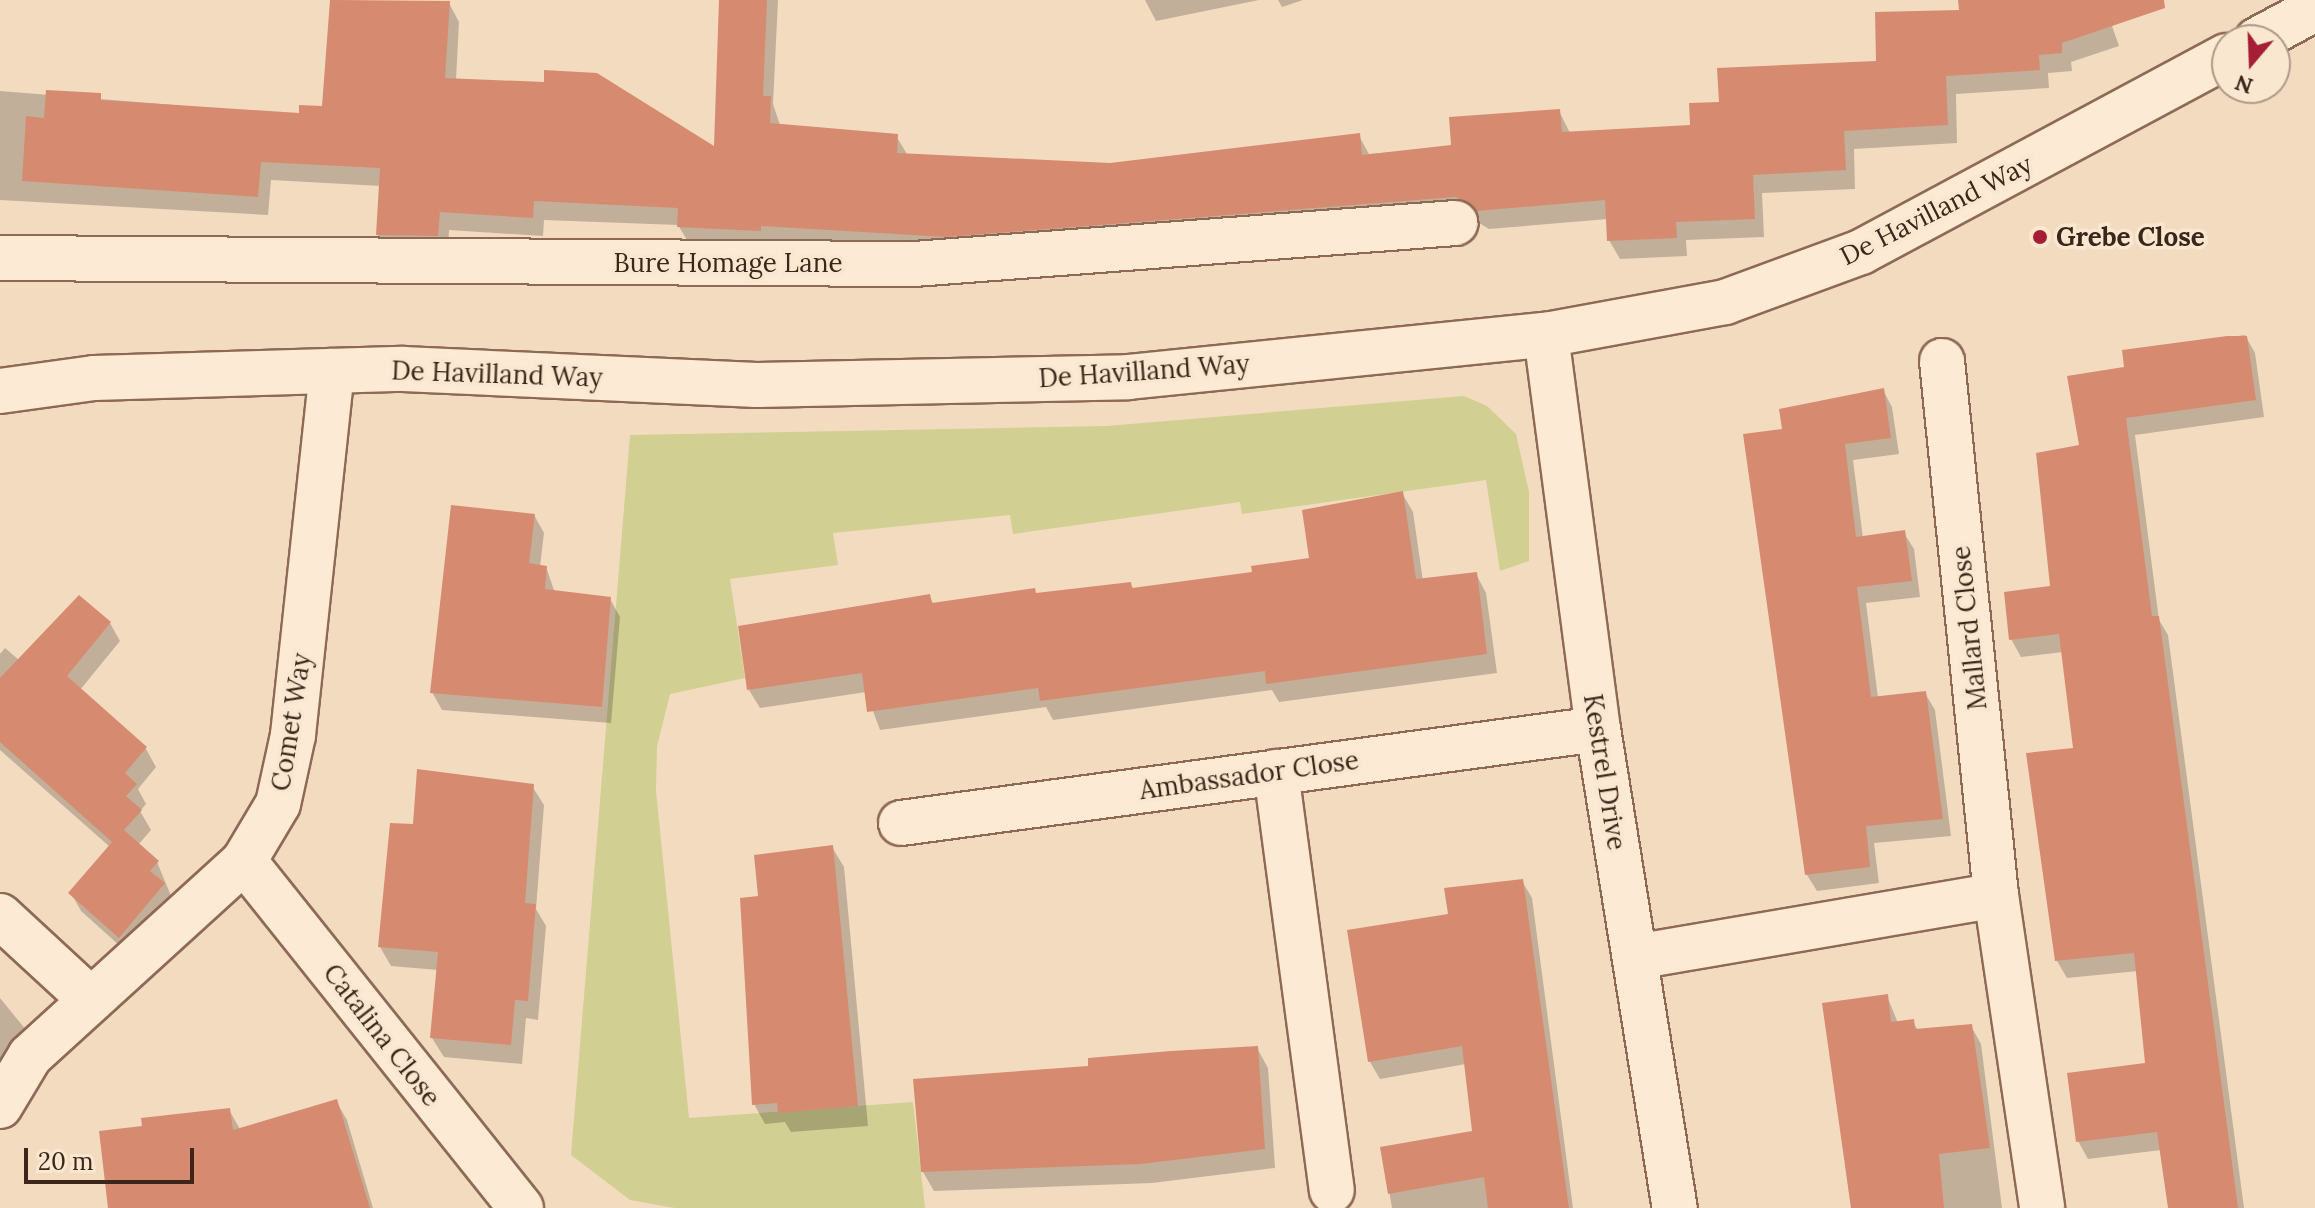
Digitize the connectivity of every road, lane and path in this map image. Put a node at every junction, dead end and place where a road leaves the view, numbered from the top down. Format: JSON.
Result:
{"nodes":[{"id":1,"x":2315,"y":9,"type":"edge"},
{"id":2,"x":2287,"y":24,"type":"edge"},
{"id":3,"x":2211,"y":65,"type":"edge"},
{"id":4,"x":1455,"y":223,"type":"dead end"},
{"id":5,"x":0,"y":258,"type":"edge"},
{"id":6,"x":1546,"y":335,"type":"junction"},
{"id":7,"x":1942,"y":361,"type":"dead end"},
{"id":8,"x":332,"y":371,"type":"junction"},
{"id":9,"x":0,"y":391,"type":"edge"},
{"id":10,"x":1598,"y":729,"type":"junction"},
{"id":11,"x":1276,"y":772,"type":"junction"},
{"id":12,"x":901,"y":823,"type":"dead end"},
{"id":13,"x":244,"y":861,"type":"junction"},
{"id":14,"x":1996,"y":895,"type":"junction"},
{"id":15,"x":0,"y":916,"type":"edge"},
{"id":16,"x":1635,"y":957,"type":"junction"},
{"id":17,"x":91,"y":1000,"type":"junction"},
{"id":18,"x":0,"y":1106,"type":"edge"},
{"id":19,"x":1332,"y":1190,"type":"dead end"},
{"id":20,"x":521,"y":1208,"type":"edge"},
{"id":21,"x":1675,"y":1208,"type":"edge"},
{"id":22,"x":2042,"y":1208,"type":"edge"}],
"edges":[{"from":1,"to":2,"type":"street"},
{"from":3,"to":6,"type":"street","name":"De Havilland Way"},
{"from":4,"to":5,"type":"street","name":"Bure Homage Lane"},
{"from":6,"to":8,"type":"street","name":"De Havilland Way"},
{"from":6,"to":10,"type":"street","name":"Kestrel Drive"},
{"from":7,"to":14,"type":"street","name":"Mallard Close"},
{"from":8,"to":9,"type":"street","name":"De Havilland Way"},
{"from":8,"to":13,"type":"street","name":"Comet Way"},
{"from":10,"to":11,"type":"street","name":"Ambassador Close"},
{"from":10,"to":16,"type":"street","name":"Kestrel Drive"},
{"from":11,"to":12,"type":"street","name":"Ambassador Close"},
{"from":11,"to":19,"type":"street"},
{"from":13,"to":17,"type":"street","name":"Comet Way"},
{"from":13,"to":20,"type":"street","name":"Catalina Close"},
{"from":14,"to":16,"type":"street"},
{"from":14,"to":22,"type":"street","name":"Mallard Close"},
{"from":15,"to":17,"type":"street"},
{"from":16,"to":21,"type":"street","name":"Kestrel Drive"},
{"from":17,"to":18,"type":"street","name":"Comet Way"}]}
